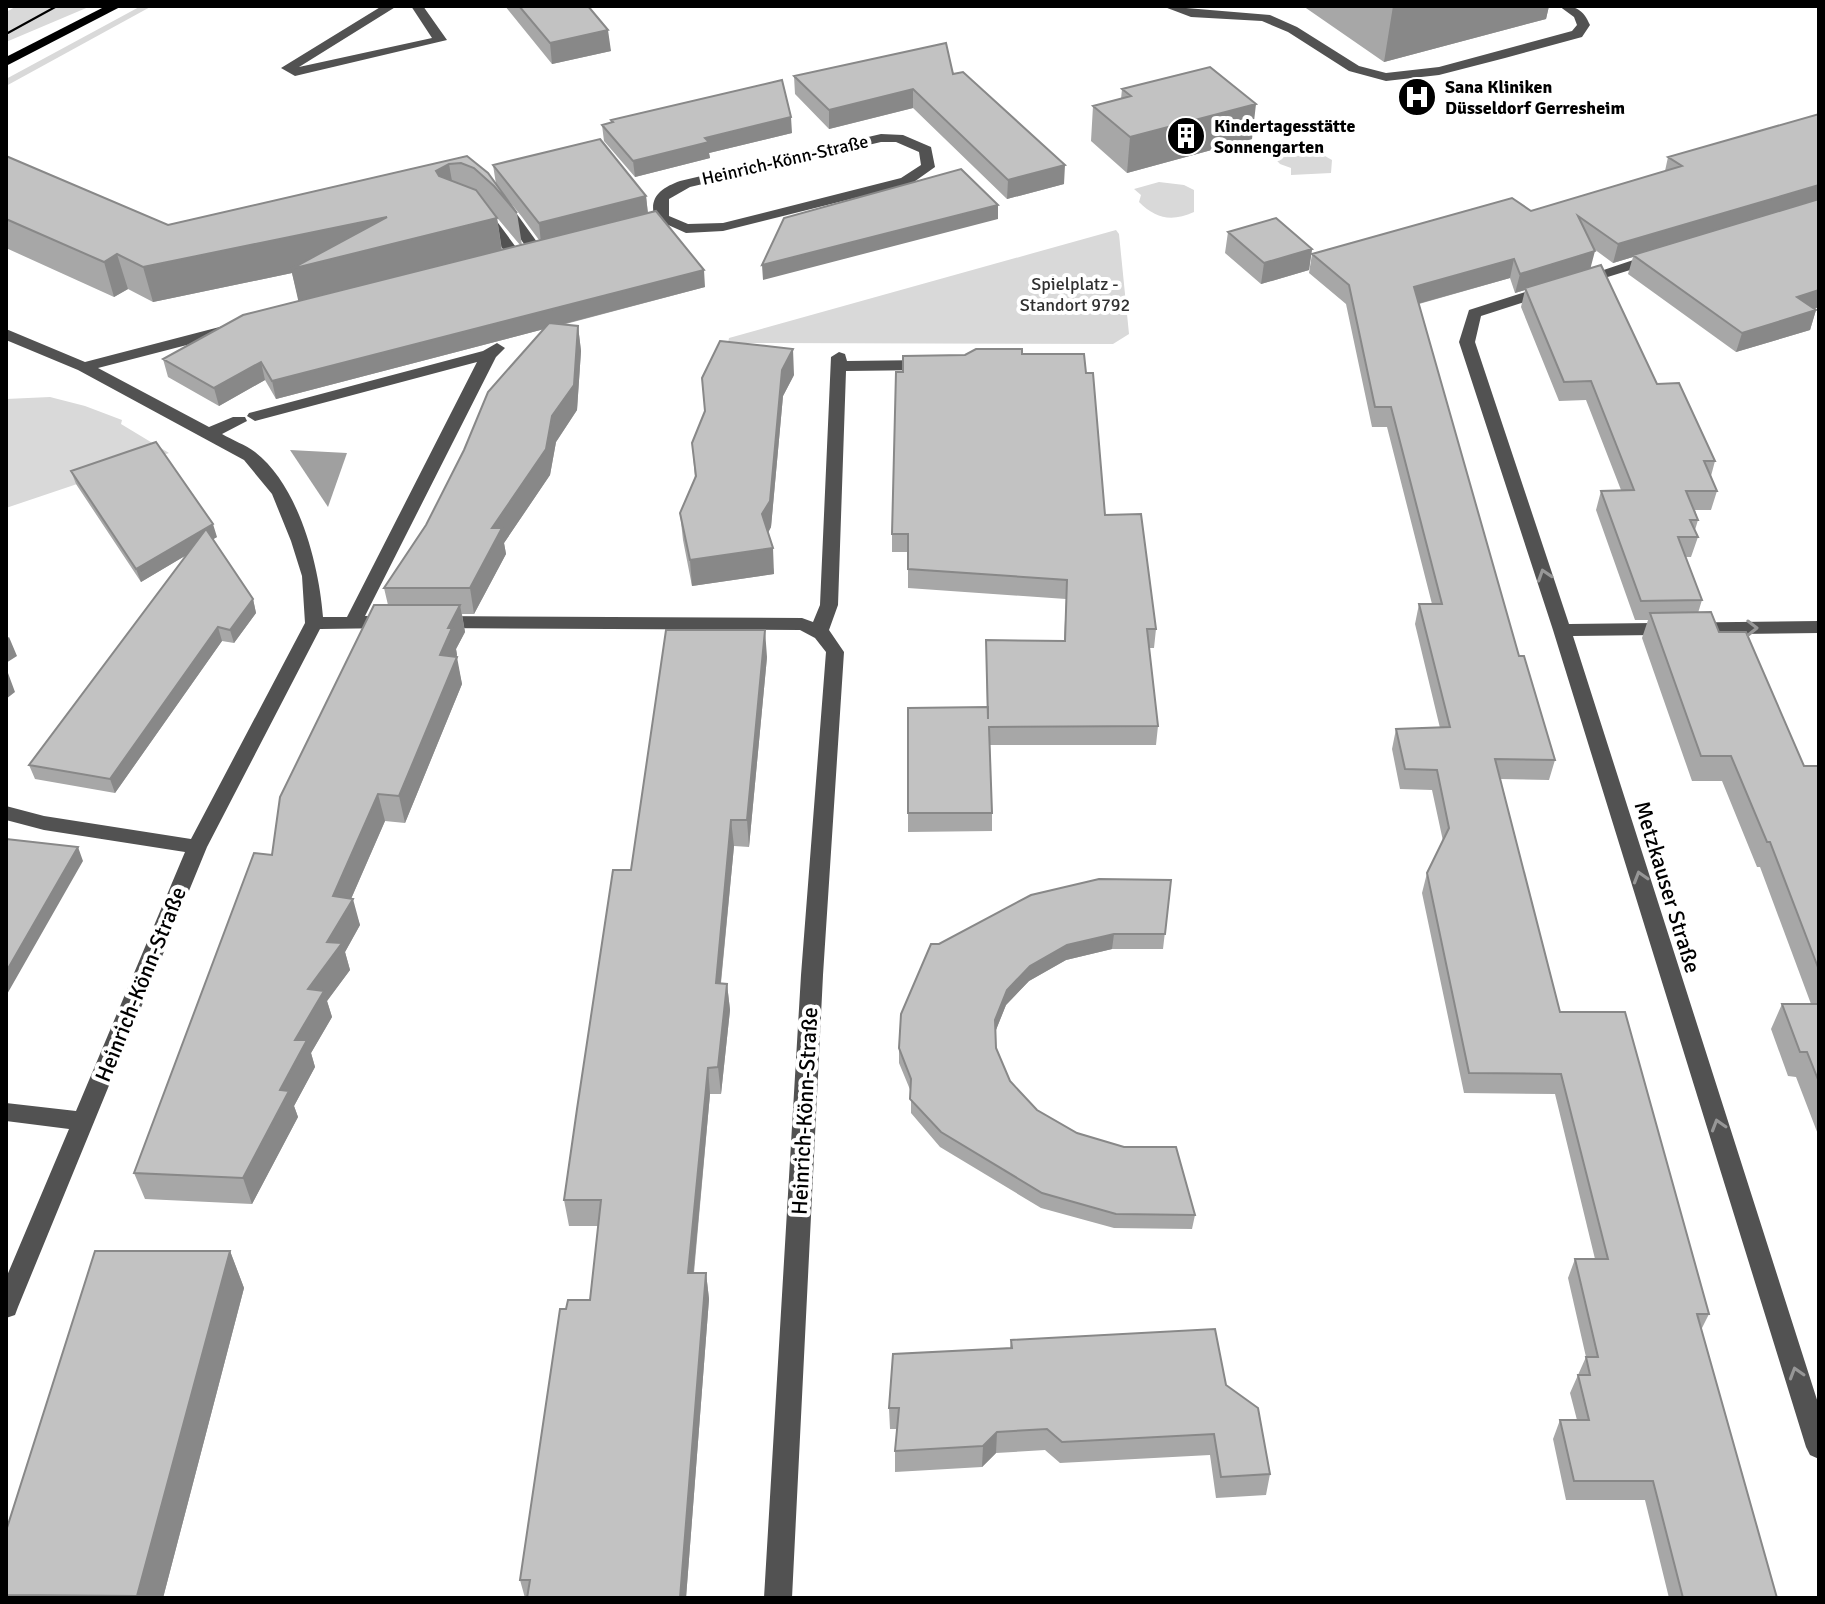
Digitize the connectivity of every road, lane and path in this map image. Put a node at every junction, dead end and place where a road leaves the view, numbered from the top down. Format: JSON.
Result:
{"nodes":[{"id":1,"x":116,"y":6,"type":"edge"},
{"id":2,"x":391,"y":6,"type":"edge"},
{"id":3,"x":417,"y":6,"type":"edge"},
{"id":4,"x":1168,"y":6,"type":"edge"},
{"id":5,"x":1565,"y":6,"type":"edge"},
{"id":6,"x":6,"y":62,"type":"edge"},
{"id":7,"x":493,"y":195,"type":"edge"},
{"id":8,"x":474,"y":207,"type":"edge"},
{"id":9,"x":655,"y":221,"type":"joint"},
{"id":10,"x":1669,"y":254,"type":"edge"},
{"id":11,"x":241,"y":327,"type":"edge"},
{"id":12,"x":6,"y":334,"type":"edge"},
{"id":13,"x":949,"y":365,"type":"edge"},
{"id":14,"x":84,"y":367,"type":"junction"},
{"id":15,"x":210,"y":433,"type":"junction"},
{"id":16,"x":353,"y":622,"type":"junction"},
{"id":17,"x":314,"y":623,"type":"junction"},
{"id":18,"x":1819,"y":627,"type":"edge"},
{"id":19,"x":1562,"y":630,"type":"junction"},
{"id":20,"x":819,"y":631,"type":"junction"},
{"id":21,"x":6,"y":813,"type":"edge"},
{"id":22,"x":197,"y":847,"type":"junction"},
{"id":23,"x":6,"y":1112,"type":"edge"},
{"id":24,"x":83,"y":1121,"type":"junction"},
{"id":25,"x":6,"y":1307,"type":"edge"},
{"id":26,"x":1819,"y":1447,"type":"edge"},
{"id":27,"x":778,"y":1598,"type":"edge"}],
"edges":[{"from":1,"to":6,"type":"main road"},
{"from":2,"to":3,"type":"street"},
{"from":4,"to":5,"type":"street"},
{"from":7,"to":8,"type":"street"},
{"from":9,"to":9,"type":"street","name":"Heinrich-Könn-Straße"},
{"from":19,"to":10,"type":"street","name":"Metzkauser Straße","one_way":true},
{"from":11,"to":14,"type":"street"},
{"from":12,"to":14,"type":"street"},
{"from":13,"to":20,"type":"street"},
{"from":14,"to":15,"type":"street"},
{"from":15,"to":16,"type":"street"},
{"from":15,"to":17,"type":"street"},
{"from":16,"to":17,"type":"street"},
{"from":16,"to":20,"type":"street"},
{"from":17,"to":22,"type":"street","name":"Heinrich-Könn-Straße"},
{"from":19,"to":18,"type":"street","one_way":true},
{"from":26,"to":19,"type":"street","name":"Metzkauser Straße","one_way":true},
{"from":20,"to":27,"type":"street","name":"Heinrich-Könn-Straße"},
{"from":21,"to":22,"type":"street"},
{"from":22,"to":24,"type":"street","name":"Heinrich-Könn-Straße"},
{"from":23,"to":24,"type":"street"},
{"from":24,"to":25,"type":"street","name":"Heinrich-Könn-Straße"}]}
